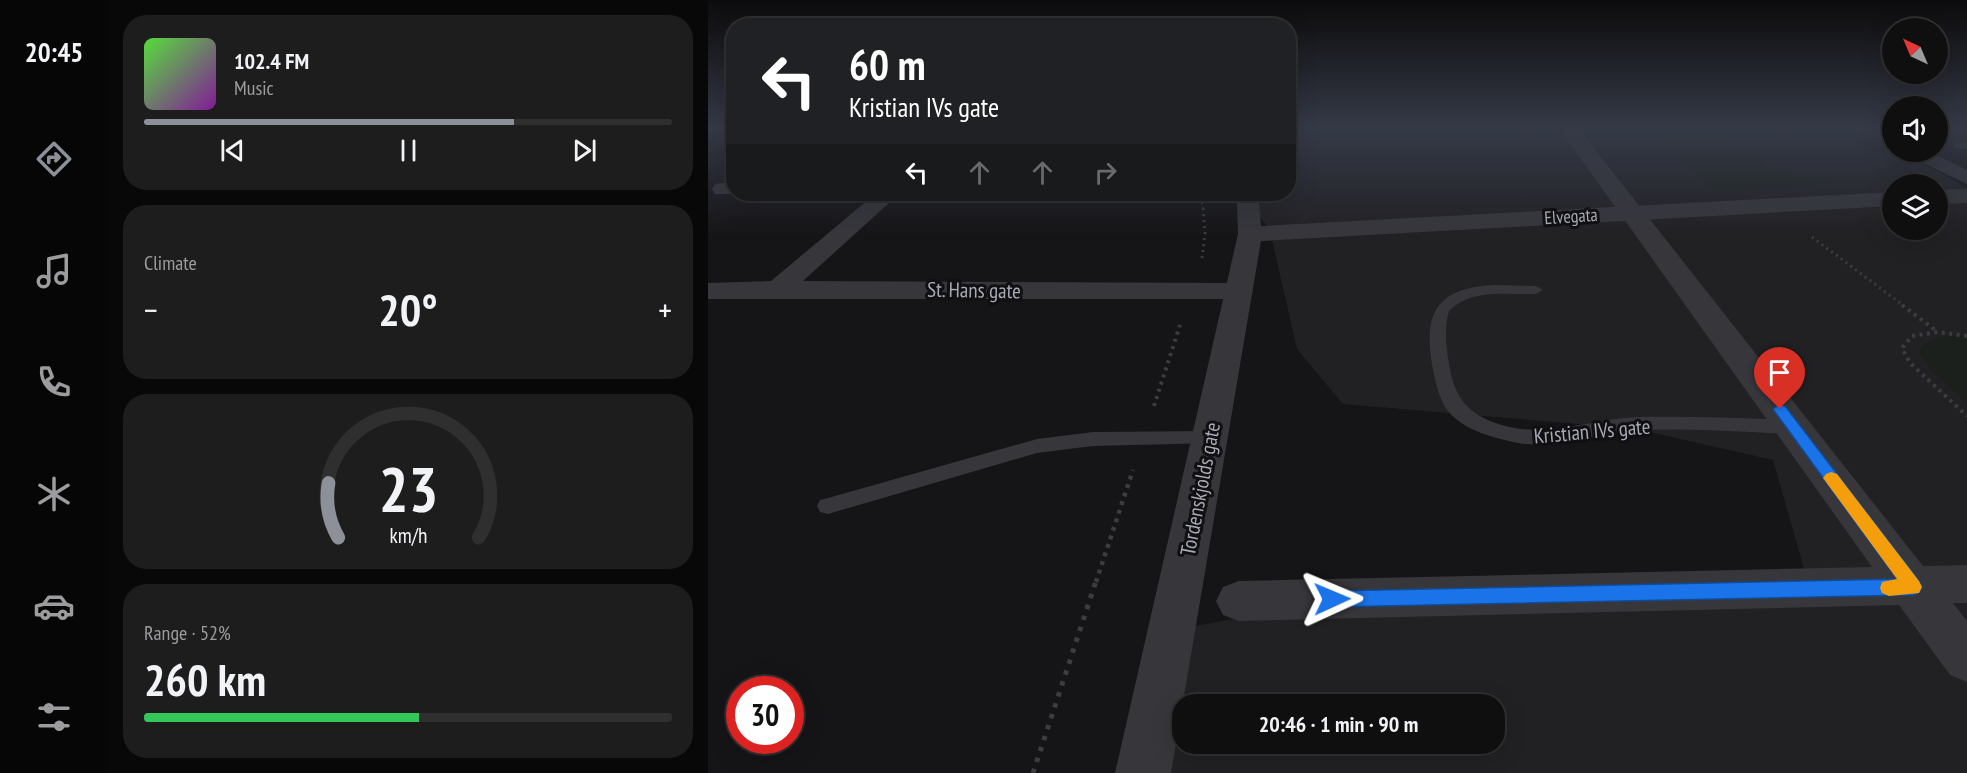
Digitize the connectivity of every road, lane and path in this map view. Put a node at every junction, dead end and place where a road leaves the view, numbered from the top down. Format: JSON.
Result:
{"nodes":[{"id":1,"x":1595,"y":164,"type":"edge"},
{"id":2,"x":1940,"y":164,"type":"edge"},
{"id":3,"x":1967,"y":178,"type":"edge"},
{"id":4,"x":1967,"y":196,"type":"edge"},
{"id":5,"x":1948,"y":197,"type":"edge"},
{"id":6,"x":1882,"y":200,"type":"edge"},
{"id":7,"x":880,"y":201,"type":"edge"},
{"id":8,"x":1202,"y":201,"type":"edge"},
{"id":9,"x":1245,"y":201,"type":"edge"},
{"id":10,"x":1770,"y":205,"type":"junction"},
{"id":11,"x":1631,"y":212,"type":"junction"},
{"id":12,"x":1250,"y":234,"type":"junction"},
{"id":13,"x":778,"y":288,"type":"junction"},
{"id":14,"x":1536,"y":290,"type":"dead end"},
{"id":15,"x":708,"y":291,"type":"edge"},
{"id":16,"x":1239,"y":291,"type":"junction"},
{"id":17,"x":1191,"y":292,"type":"junction"},
{"id":18,"x":1938,"y":332,"type":"junction"},
{"id":19,"x":1967,"y":336,"type":"edge"},
{"id":20,"x":1967,"y":416,"type":"edge"},
{"id":21,"x":1793,"y":427,"type":"junction"},
{"id":22,"x":1144,"y":438,"type":"junction"},
{"id":23,"x":1209,"y":438,"type":"junction"},
{"id":24,"x":828,"y":506,"type":"dead end"},
{"id":25,"x":1967,"y":584,"type":"edge"},
{"id":26,"x":1913,"y":587,"type":"junction"},
{"id":27,"x":1239,"y":601,"type":"dead end"},
{"id":28,"x":1967,"y":659,"type":"edge"},
{"id":29,"x":1033,"y":773,"type":"edge"},
{"id":30,"x":1143,"y":773,"type":"edge"}],
"edges":[{"from":1,"to":11,"type":"street"},
{"from":2,"to":3,"type":"street"},
{"from":4,"to":5,"type":"street"},
{"from":6,"to":10,"type":"street","name":"Elvegata"},
{"from":7,"to":13,"type":"street"},
{"from":8,"to":17,"type":"path"},
{"from":9,"to":12,"type":"street","name":"Tordenskjolds gate"},
{"from":10,"to":11,"type":"street","name":"Elvegata"},
{"from":10,"to":18,"type":"path"},
{"from":11,"to":12,"type":"street","name":"Elvegata"},
{"from":11,"to":21,"type":"street"},
{"from":12,"to":16,"type":"street","name":"Tordenskjolds gate"},
{"from":13,"to":15,"type":"street","name":"St. Hans gate"},
{"from":13,"to":17,"type":"street","name":"St. Hans gate"},
{"from":14,"to":21,"type":"lane","name":"Kristian IVs gate"},
{"from":16,"to":17,"type":"street","name":"St. Hans gate"},
{"from":16,"to":23,"type":"street","name":"Tordenskjolds gate"},
{"from":17,"to":22,"type":"path"},
{"from":18,"to":19,"type":"path"},
{"from":18,"to":20,"type":"path"},
{"from":21,"to":26,"type":"street"},
{"from":22,"to":23,"type":"lane"},
{"from":22,"to":24,"type":"lane"},
{"from":22,"to":29,"type":"path"},
{"from":23,"to":30,"type":"street","name":"Tordenskjolds gate"},
{"from":25,"to":26,"type":"street"},
{"from":26,"to":27,"type":"street"},
{"from":26,"to":28,"type":"street"}]}
